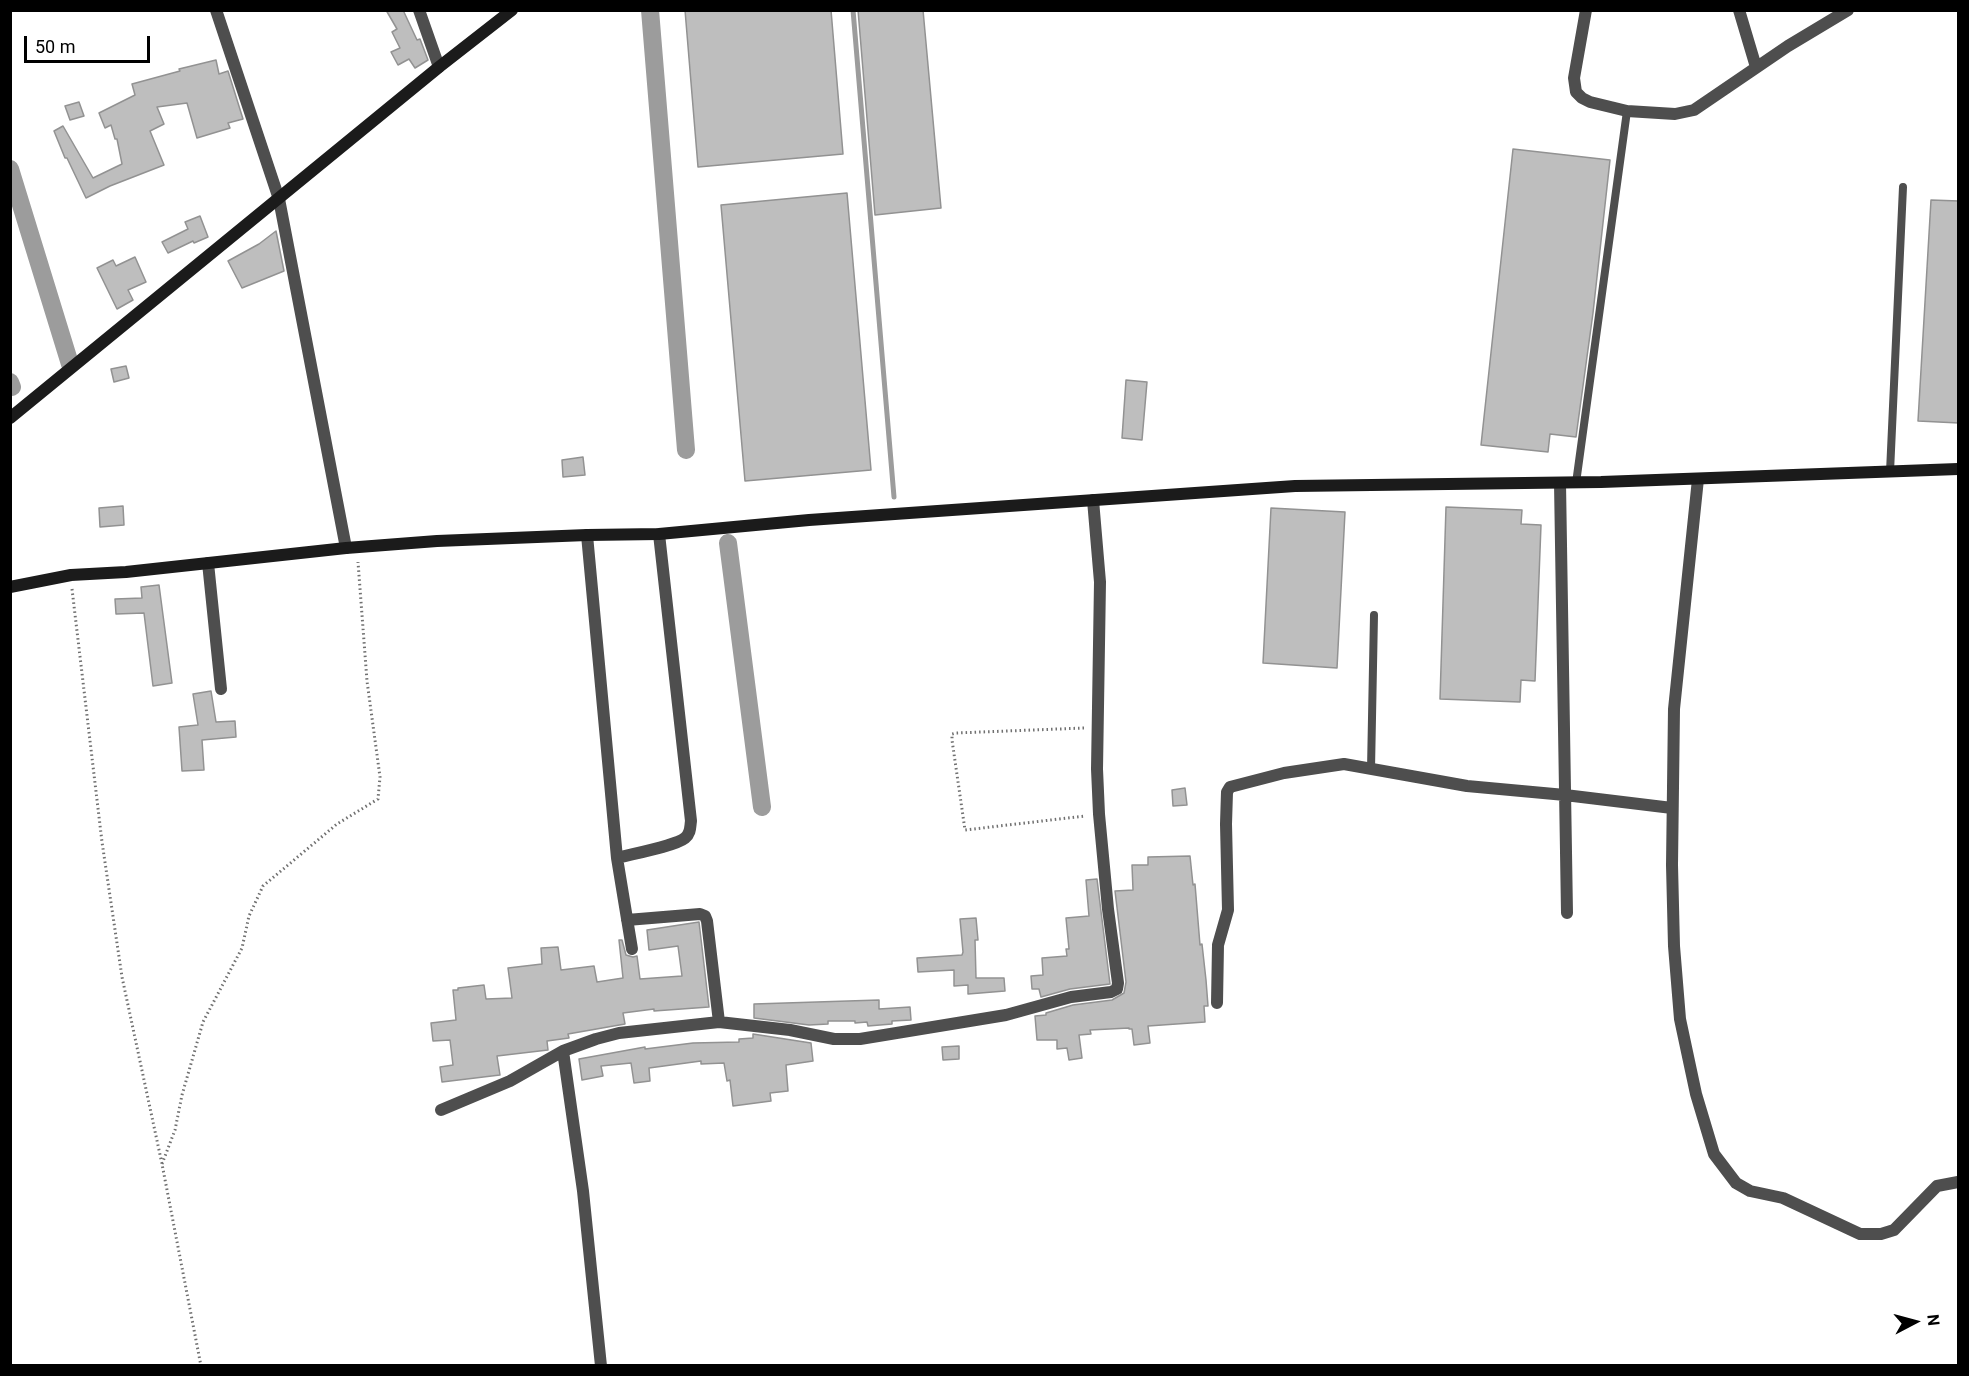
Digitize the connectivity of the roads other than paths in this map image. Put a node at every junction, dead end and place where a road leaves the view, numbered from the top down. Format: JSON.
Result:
{"nodes":[{"id":1,"x":216,"y":10,"type":"edge"},
{"id":2,"x":419,"y":10,"type":"edge"},
{"id":3,"x":512,"y":10,"type":"edge"},
{"id":4,"x":1586,"y":10,"type":"edge"},
{"id":5,"x":1740,"y":10,"type":"edge"},
{"id":6,"x":1848,"y":10,"type":"edge"},
{"id":7,"x":439,"y":67,"type":"junction"},
{"id":8,"x":1756,"y":67,"type":"junction"},
{"id":9,"x":1627,"y":111,"type":"junction"},
{"id":10,"x":1903,"y":188,"type":"dead end"},
{"id":11,"x":279,"y":199,"type":"junction"},
{"id":12,"x":10,"y":418,"type":"edge"},
{"id":13,"x":1959,"y":469,"type":"edge"},
{"id":14,"x":1890,"y":472,"type":"junction"},
{"id":15,"x":1698,"y":479,"type":"junction"},
{"id":16,"x":1560,"y":483,"type":"junction"},
{"id":17,"x":1576,"y":483,"type":"junction"},
{"id":18,"x":1093,"y":500,"type":"junction"},
{"id":19,"x":659,"y":534,"type":"junction"},
{"id":20,"x":587,"y":535,"type":"junction"},
{"id":21,"x":352,"y":548,"type":"junction"},
{"id":22,"x":208,"y":563,"type":"junction"},
{"id":23,"x":10,"y":587,"type":"edge"},
{"id":24,"x":1374,"y":615,"type":"dead end"},
{"id":25,"x":221,"y":689,"type":"dead end"},
{"id":26,"x":1371,"y":769,"type":"junction"},
{"id":27,"x":1565,"y":795,"type":"junction"},
{"id":28,"x":1672,"y":808,"type":"junction"},
{"id":29,"x":617,"y":858,"type":"junction"},
{"id":30,"x":1567,"y":913,"type":"dead end"},
{"id":31,"x":627,"y":920,"type":"junction"},
{"id":32,"x":632,"y":950,"type":"dead end"},
{"id":33,"x":1217,"y":1003,"type":"dead end"},
{"id":34,"x":719,"y":1022,"type":"junction"},
{"id":35,"x":563,"y":1051,"type":"junction"},
{"id":36,"x":441,"y":1110,"type":"dead end"},
{"id":37,"x":1959,"y":1182,"type":"edge"},
{"id":38,"x":602,"y":1365,"type":"edge"}],
"edges":[{"from":1,"to":11,"type":"street"},
{"from":2,"to":7,"type":"street"},
{"from":3,"to":7,"type":"street"},
{"from":4,"to":9,"type":"street"},
{"from":5,"to":8,"type":"street"},
{"from":6,"to":8,"type":"street"},
{"from":7,"to":11,"type":"street"},
{"from":8,"to":9,"type":"street"},
{"from":9,"to":17,"type":"lane"},
{"from":10,"to":14,"type":"lane"},
{"from":11,"to":12,"type":"street"},
{"from":11,"to":21,"type":"street"},
{"from":13,"to":14,"type":"street"},
{"from":14,"to":15,"type":"street"},
{"from":15,"to":17,"type":"street"},
{"from":15,"to":28,"type":"street"},
{"from":16,"to":17,"type":"street"},
{"from":16,"to":18,"type":"street"},
{"from":16,"to":27,"type":"street"},
{"from":18,"to":19,"type":"street"},
{"from":18,"to":34,"type":"street"},
{"from":19,"to":20,"type":"street"},
{"from":19,"to":29,"type":"street"},
{"from":20,"to":21,"type":"street"},
{"from":20,"to":29,"type":"street"},
{"from":21,"to":22,"type":"street"},
{"from":22,"to":23,"type":"street"},
{"from":22,"to":25,"type":"street"},
{"from":24,"to":26,"type":"lane"},
{"from":26,"to":27,"type":"street"},
{"from":26,"to":33,"type":"street"},
{"from":27,"to":28,"type":"street"},
{"from":27,"to":30,"type":"street"},
{"from":28,"to":37,"type":"street"},
{"from":29,"to":31,"type":"street"},
{"from":31,"to":32,"type":"street"},
{"from":31,"to":34,"type":"street"},
{"from":34,"to":35,"type":"street"},
{"from":35,"to":36,"type":"street"},
{"from":35,"to":38,"type":"street"}]}
